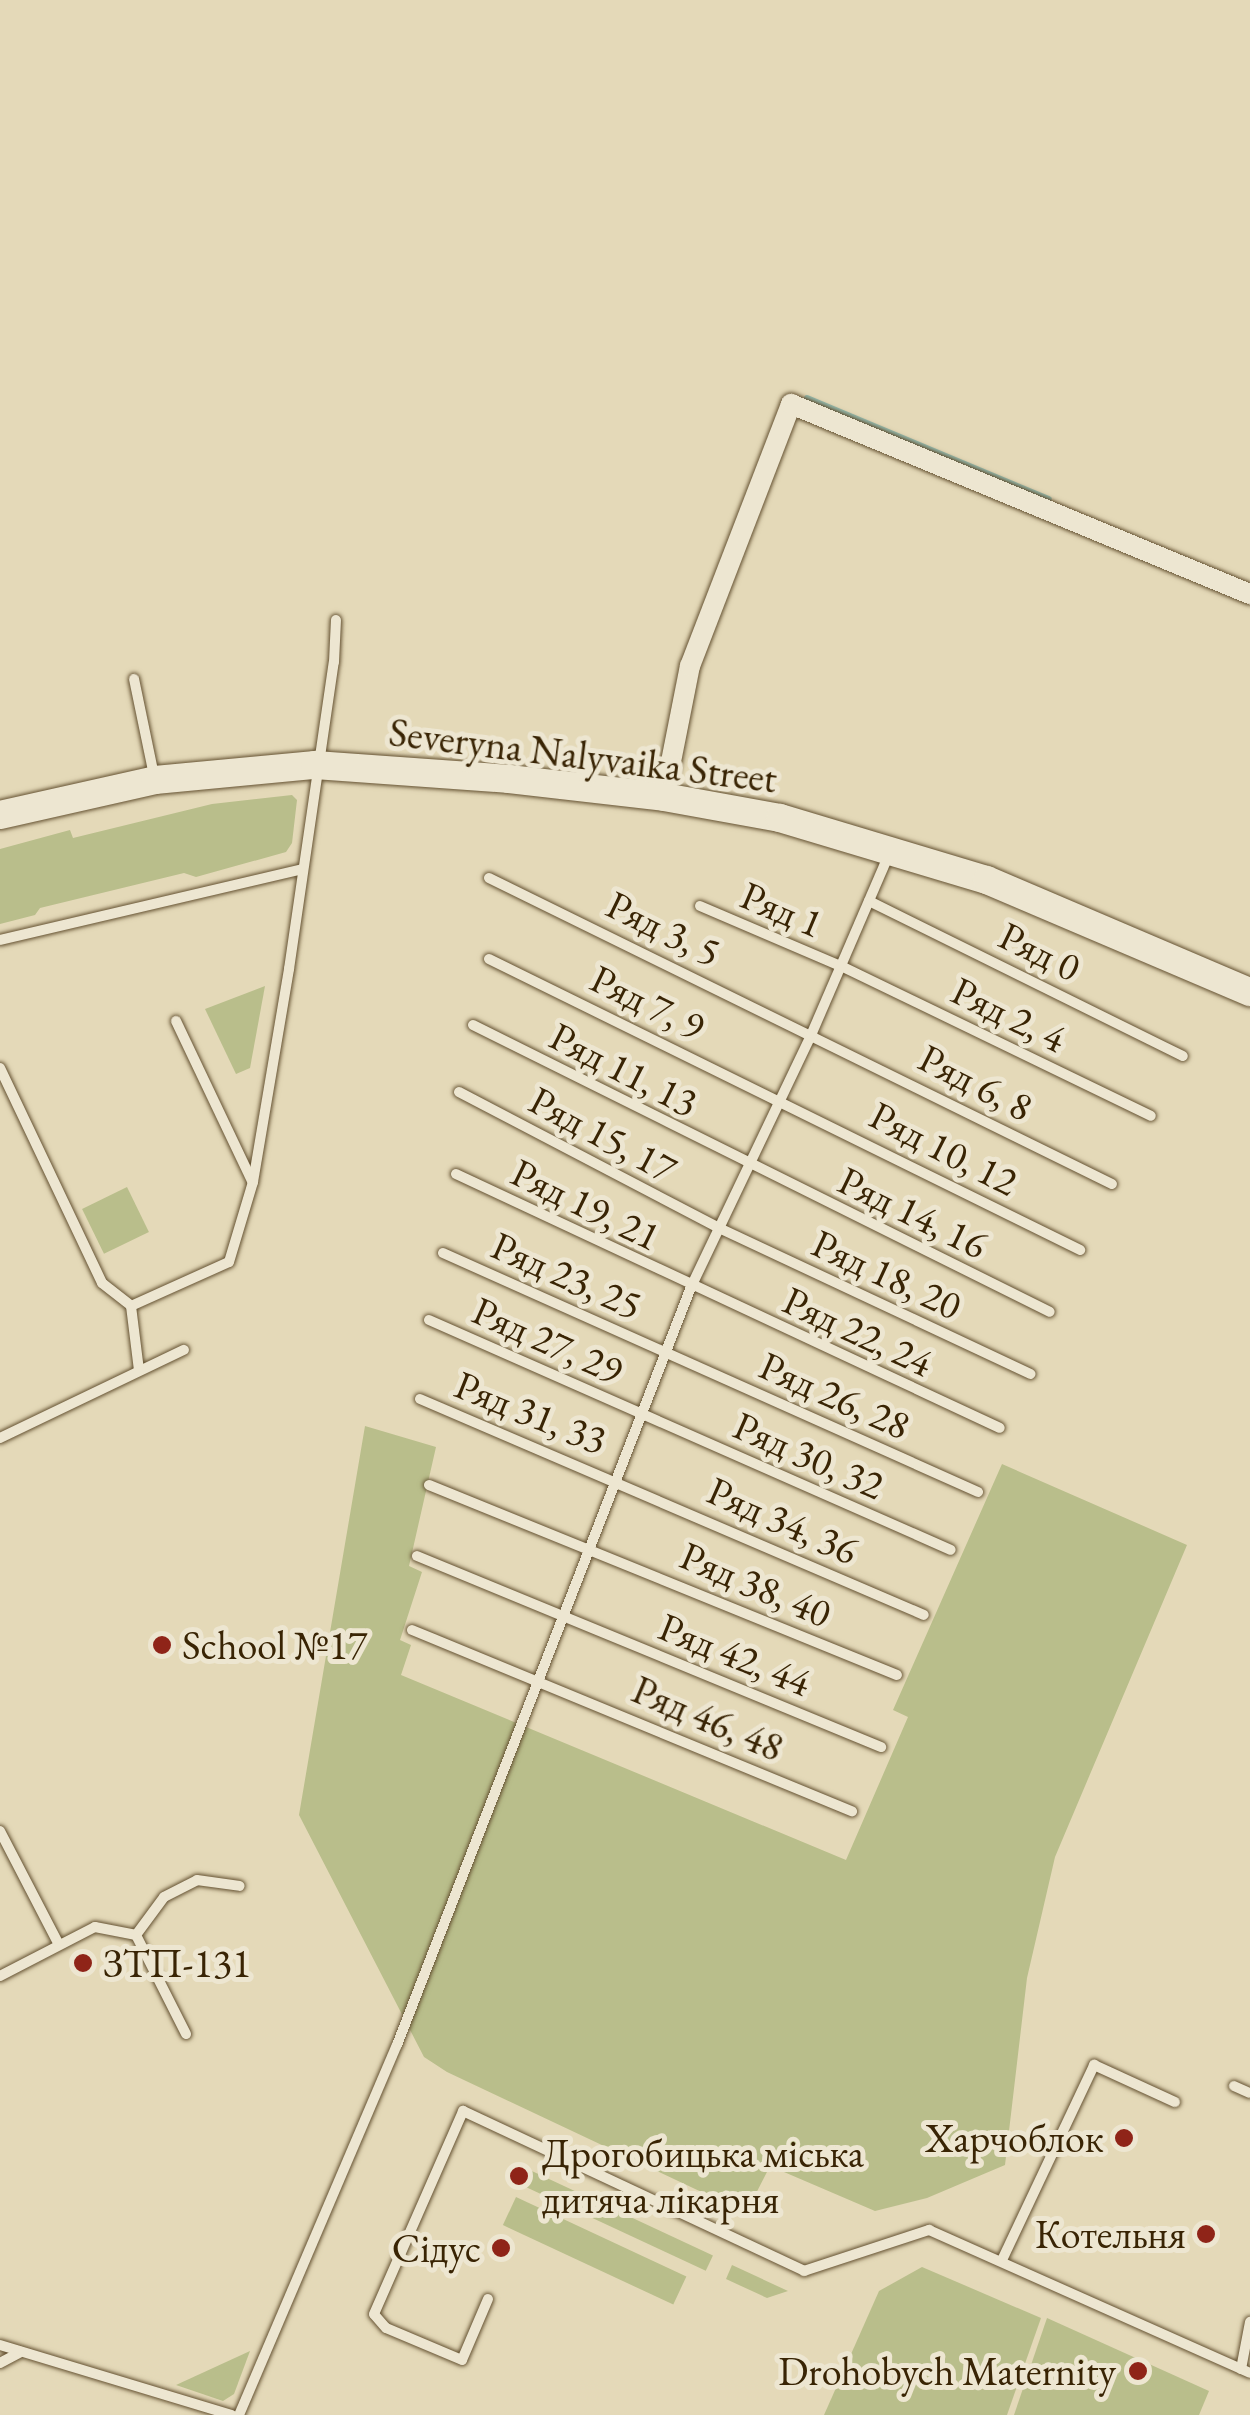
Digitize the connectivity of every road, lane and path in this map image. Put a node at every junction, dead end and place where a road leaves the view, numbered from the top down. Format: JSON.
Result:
{"nodes":[{"id":1,"x":1250,"y":594,"type":"edge"},
{"id":2,"x":336,"y":620,"type":"dead end"},
{"id":3,"x":134,"y":679,"type":"dead end"},
{"id":4,"x":316,"y":765,"type":"junction"},
{"id":5,"x":155,"y":780,"type":"junction"},
{"id":6,"x":664,"y":796,"type":"junction"},
{"id":7,"x":0,"y":815,"type":"edge"},
{"id":8,"x":892,"y":848,"type":"junction"},
{"id":9,"x":302,"y":869,"type":"junction"},
{"id":10,"x":489,"y":878,"type":"dead end"},
{"id":11,"x":869,"y":901,"type":"junction"},
{"id":12,"x":700,"y":906,"type":"dead end"},
{"id":13,"x":0,"y":940,"type":"edge"},
{"id":14,"x":489,"y":958,"type":"dead end"},
{"id":15,"x":840,"y":966,"type":"junction"},
{"id":16,"x":1250,"y":992,"type":"edge"},
{"id":17,"x":176,"y":1021,"type":"dead end"},
{"id":18,"x":473,"y":1025,"type":"dead end"},
{"id":19,"x":812,"y":1033,"type":"junction"},
{"id":20,"x":1183,"y":1056,"type":"dead end"},
{"id":21,"x":0,"y":1068,"type":"edge"},
{"id":22,"x":459,"y":1092,"type":"dead end"},
{"id":23,"x":780,"y":1099,"type":"junction"},
{"id":24,"x":1151,"y":1116,"type":"dead end"},
{"id":25,"x":749,"y":1166,"type":"junction"},
{"id":26,"x":456,"y":1174,"type":"dead end"},
{"id":27,"x":253,"y":1182,"type":"junction"},
{"id":28,"x":1112,"y":1184,"type":"dead end"},
{"id":29,"x":720,"y":1228,"type":"junction"},
{"id":30,"x":1080,"y":1250,"type":"dead end"},
{"id":31,"x":443,"y":1252,"type":"dead end"},
{"id":32,"x":691,"y":1288,"type":"junction"},
{"id":33,"x":132,"y":1306,"type":"junction"},
{"id":34,"x":1050,"y":1312,"type":"dead end"},
{"id":35,"x":428,"y":1320,"type":"dead end"},
{"id":36,"x":184,"y":1350,"type":"dead end"},
{"id":37,"x":667,"y":1352,"type":"junction"},
{"id":38,"x":140,"y":1370,"type":"junction"},
{"id":39,"x":1030,"y":1374,"type":"dead end"},
{"id":40,"x":420,"y":1399,"type":"dead end"},
{"id":41,"x":643,"y":1414,"type":"junction"},
{"id":42,"x":1000,"y":1428,"type":"dead end"},
{"id":43,"x":0,"y":1438,"type":"edge"},
{"id":44,"x":618,"y":1481,"type":"junction"},
{"id":45,"x":429,"y":1484,"type":"dead end"},
{"id":46,"x":978,"y":1492,"type":"dead end"},
{"id":47,"x":592,"y":1548,"type":"junction"},
{"id":48,"x":951,"y":1550,"type":"dead end"},
{"id":49,"x":417,"y":1556,"type":"dead end"},
{"id":50,"x":924,"y":1615,"type":"dead end"},
{"id":51,"x":566,"y":1617,"type":"junction"},
{"id":52,"x":412,"y":1630,"type":"dead end"},
{"id":53,"x":896,"y":1675,"type":"dead end"},
{"id":54,"x":541,"y":1681,"type":"junction"},
{"id":55,"x":882,"y":1747,"type":"dead end"},
{"id":56,"x":852,"y":1811,"type":"dead end"},
{"id":57,"x":0,"y":1831,"type":"edge"},
{"id":58,"x":240,"y":1886,"type":"dead end"},
{"id":59,"x":136,"y":1935,"type":"junction"},
{"id":60,"x":59,"y":1946,"type":"junction"},
{"id":61,"x":0,"y":1976,"type":"edge"},
{"id":62,"x":186,"y":2034,"type":"dead end"},
{"id":63,"x":1234,"y":2086,"type":"dead end"},
{"id":64,"x":1250,"y":2093,"type":"edge"},
{"id":65,"x":1175,"y":2102,"type":"dead end"},
{"id":66,"x":1002,"y":2260,"type":"junction"},
{"id":67,"x":488,"y":2298,"type":"dead end"},
{"id":68,"x":1250,"y":2322,"type":"edge"},
{"id":69,"x":0,"y":2346,"type":"edge"},
{"id":70,"x":21,"y":2352,"type":"junction"},
{"id":71,"x":0,"y":2363,"type":"edge"},
{"id":72,"x":1246,"y":2371,"type":"edge"},
{"id":73,"x":235,"y":2415,"type":"edge"}],
"edges":[{"from":1,"to":6,"type":"street"},
{"from":2,"to":4,"type":"lane"},
{"from":3,"to":5,"type":"lane"},
{"from":4,"to":5,"type":"street","name":"Severyna Nalyvaika Street"},
{"from":4,"to":6,"type":"street","name":"Severyna Nalyvaika Street"},
{"from":4,"to":9,"type":"lane"},
{"from":5,"to":7,"type":"street","name":"Severyna Nalyvaika Street"},
{"from":6,"to":8,"type":"street","name":"Severyna Nalyvaika Street"},
{"from":8,"to":11,"type":"lane"},
{"from":8,"to":16,"type":"street","name":"Severyna Nalyvaika Street"},
{"from":9,"to":13,"type":"lane"},
{"from":9,"to":27,"type":"lane"},
{"from":10,"to":19,"type":"lane","name":"Ряд 3, 5"},
{"from":11,"to":15,"type":"lane"},
{"from":11,"to":20,"type":"lane","name":"Ряд 0"},
{"from":12,"to":15,"type":"lane","name":"Ряд 1"},
{"from":14,"to":23,"type":"lane","name":"Ряд 7, 9"},
{"from":15,"to":19,"type":"lane"},
{"from":15,"to":24,"type":"lane","name":"Ряд 2, 4"},
{"from":17,"to":27,"type":"lane"},
{"from":18,"to":25,"type":"lane","name":"Ряд 11, 13"},
{"from":19,"to":23,"type":"lane"},
{"from":19,"to":28,"type":"lane","name":"Ряд 6, 8"},
{"from":21,"to":33,"type":"lane"},
{"from":22,"to":29,"type":"lane","name":"Ряд 15, 17"},
{"from":23,"to":25,"type":"lane"},
{"from":23,"to":30,"type":"lane","name":"Ряд 10, 12"},
{"from":25,"to":29,"type":"lane"},
{"from":25,"to":34,"type":"lane","name":"Ряд 14, 16"},
{"from":26,"to":32,"type":"lane","name":"Ряд 19, 21"},
{"from":27,"to":33,"type":"lane"},
{"from":29,"to":32,"type":"lane"},
{"from":29,"to":39,"type":"lane","name":"Ряд 18, 20"},
{"from":31,"to":37,"type":"lane","name":"Ряд 23, 25"},
{"from":32,"to":37,"type":"lane"},
{"from":32,"to":42,"type":"lane","name":"Ряд 22, 24"},
{"from":33,"to":38,"type":"lane"},
{"from":35,"to":41,"type":"lane","name":"Ряд 27, 29"},
{"from":36,"to":38,"type":"lane"},
{"from":37,"to":41,"type":"lane"},
{"from":37,"to":46,"type":"lane","name":"Ряд 26, 28"},
{"from":38,"to":43,"type":"lane"},
{"from":40,"to":44,"type":"lane","name":"Ряд 31, 33"},
{"from":41,"to":44,"type":"lane"},
{"from":41,"to":48,"type":"lane","name":"Ряд 30, 32"},
{"from":44,"to":47,"type":"lane"},
{"from":44,"to":50,"type":"lane","name":"Ряд 34, 36"},
{"from":45,"to":47,"type":"lane","name":"Ряд 38, 40"},
{"from":47,"to":51,"type":"lane"},
{"from":47,"to":53,"type":"lane","name":"Ряд 38, 40"},
{"from":49,"to":51,"type":"lane","name":"Ряд 42, 44"},
{"from":51,"to":54,"type":"lane"},
{"from":51,"to":55,"type":"lane","name":"Ряд 42, 44"},
{"from":52,"to":54,"type":"lane","name":"Ряд 46, 48"},
{"from":54,"to":56,"type":"lane","name":"Ряд 46, 48"},
{"from":54,"to":73,"type":"lane"},
{"from":57,"to":60,"type":"lane"},
{"from":58,"to":59,"type":"lane"},
{"from":59,"to":60,"type":"lane"},
{"from":59,"to":62,"type":"lane"},
{"from":60,"to":61,"type":"lane"},
{"from":63,"to":64,"type":"lane"},
{"from":65,"to":66,"type":"lane"},
{"from":66,"to":67,"type":"lane"},
{"from":66,"to":72,"type":"lane"},
{"from":68,"to":72,"type":"lane"},
{"from":69,"to":70,"type":"lane"},
{"from":70,"to":71,"type":"lane"},
{"from":70,"to":73,"type":"lane"}]}
